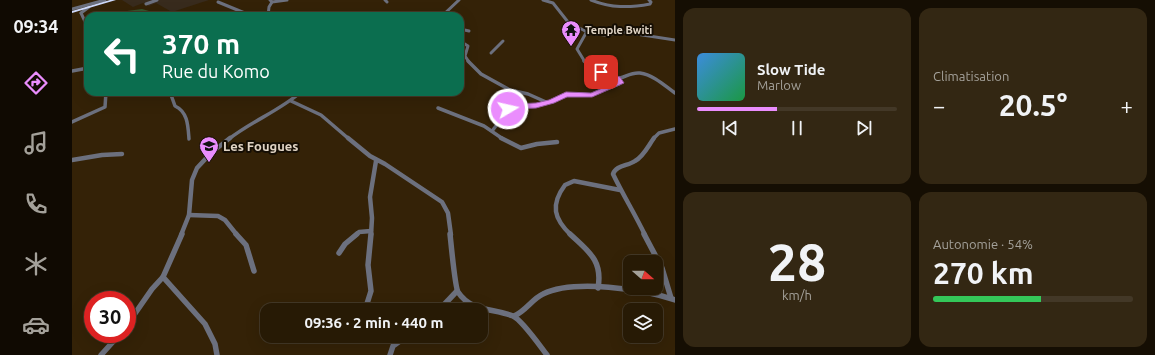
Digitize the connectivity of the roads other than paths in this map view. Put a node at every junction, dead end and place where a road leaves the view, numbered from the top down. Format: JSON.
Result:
{"nodes":[{"id":1,"x":104,"y":0,"type":"edge"},
{"id":2,"x":109,"y":0,"type":"edge"},
{"id":3,"x":114,"y":0,"type":"edge"},
{"id":4,"x":157,"y":0,"type":"edge"},
{"id":5,"x":287,"y":0,"type":"edge"},
{"id":6,"x":459,"y":0,"type":"edge"},
{"id":7,"x":544,"y":0,"type":"edge"},
{"id":8,"x":591,"y":0,"type":"edge"},
{"id":9,"x":649,"y":0,"type":"edge"},
{"id":10,"x":271,"y":1,"type":"edge"},
{"id":11,"x":218,"y":2,"type":"dead end"},
{"id":12,"x":146,"y":4,"type":"dead end"},
{"id":13,"x":98,"y":5,"type":"junction"},
{"id":14,"x":72,"y":11,"type":"edge"},
{"id":15,"x":242,"y":12,"type":"edge"},
{"id":16,"x":269,"y":12,"type":"edge"},
{"id":17,"x":446,"y":12,"type":"edge"},
{"id":18,"x":81,"y":14,"type":"junction"},
{"id":19,"x":84,"y":20,"type":"edge"},
{"id":20,"x":464,"y":30,"type":"edge"},
{"id":21,"x":469,"y":31,"type":"dead end"},
{"id":22,"x":586,"y":33,"type":"junction"},
{"id":23,"x":675,"y":40,"type":"edge"},
{"id":24,"x":503,"y":41,"type":"dead end"},
{"id":25,"x":464,"y":44,"type":"edge"},
{"id":26,"x":491,"y":53,"type":"dead end"},
{"id":27,"x":84,"y":68,"type":"edge"},
{"id":28,"x":72,"y":71,"type":"edge"},
{"id":29,"x":618,"y":78,"type":"junction"},
{"id":30,"x":675,"y":93,"type":"edge"},
{"id":31,"x":106,"y":96,"type":"edge"},
{"id":32,"x":171,"y":96,"type":"edge"},
{"id":33,"x":297,"y":96,"type":"edge"},
{"id":34,"x":291,"y":101,"type":"junction"},
{"id":35,"x":546,"y":102,"type":"junction"},
{"id":36,"x":438,"y":108,"type":"dead end"},
{"id":37,"x":72,"y":122,"type":"edge"},
{"id":38,"x":675,"y":129,"type":"edge"},
{"id":39,"x":492,"y":131,"type":"junction"},
{"id":40,"x":189,"y":138,"type":"dead end"},
{"id":41,"x":557,"y":142,"type":"dead end"},
{"id":42,"x":122,"y":154,"type":"dead end"},
{"id":43,"x":72,"y":160,"type":"edge"},
{"id":44,"x":376,"y":161,"type":"junction"},
{"id":45,"x":620,"y":190,"type":"junction"},
{"id":46,"x":189,"y":215,"type":"junction"},
{"id":47,"x":371,"y":231,"type":"junction"},
{"id":48,"x":338,"y":253,"type":"dead end"},
{"id":49,"x":254,"y":271,"type":"dead end"},
{"id":50,"x":163,"y":277,"type":"junction"},
{"id":51,"x":598,"y":288,"type":"junction"},
{"id":52,"x":457,"y":291,"type":"junction"},
{"id":53,"x":673,"y":299,"type":"edge"},
{"id":54,"x":367,"y":303,"type":"edge"},
{"id":55,"x":446,"y":303,"type":"edge"},
{"id":56,"x":136,"y":312,"type":"edge"},
{"id":57,"x":514,"y":316,"type":"junction"},
{"id":58,"x":112,"y":343,"type":"edge"},
{"id":59,"x":397,"y":343,"type":"edge"},
{"id":60,"x":101,"y":355,"type":"edge"},
{"id":61,"x":217,"y":355,"type":"edge"},
{"id":62,"x":390,"y":355,"type":"edge"},
{"id":63,"x":547,"y":355,"type":"edge"}],
"edges":[{"from":1,"to":14,"type":"street"},
{"from":2,"to":14,"type":"highway"},
{"from":3,"to":13,"type":"highway"},
{"from":4,"to":12,"type":"street"},
{"from":5,"to":10,"type":"street"},
{"from":6,"to":17,"type":"street"},
{"from":7,"to":22,"type":"street"},
{"from":8,"to":9,"type":"street"},
{"from":10,"to":16,"type":"street"},
{"from":11,"to":15,"type":"street"},
{"from":13,"to":14,"type":"highway"},
{"from":13,"to":18,"type":"street"},
{"from":14,"to":18,"type":"street"},
{"from":18,"to":19,"type":"street"},
{"from":20,"to":21,"type":"street"},
{"from":22,"to":23,"type":"street"},
{"from":22,"to":29,"type":"street"},
{"from":24,"to":26,"type":"street"},
{"from":25,"to":35,"type":"street"},
{"from":27,"to":28,"type":"street"},
{"from":29,"to":30,"type":"street"},
{"from":29,"to":35,"type":"street"},
{"from":31,"to":37,"type":"street"},
{"from":32,"to":40,"type":"street"},
{"from":33,"to":34,"type":"street"},
{"from":34,"to":44,"type":"street"},
{"from":34,"to":46,"type":"street"},
{"from":35,"to":39,"type":"street"},
{"from":36,"to":39,"type":"street"},
{"from":38,"to":45,"type":"street"},
{"from":39,"to":41,"type":"street"},
{"from":42,"to":43,"type":"street"},
{"from":44,"to":47,"type":"street"},
{"from":44,"to":52,"type":"street"},
{"from":45,"to":51,"type":"street"},
{"from":45,"to":53,"type":"street"},
{"from":46,"to":49,"type":"street"},
{"from":46,"to":50,"type":"street"},
{"from":47,"to":48,"type":"street"},
{"from":47,"to":54,"type":"street"},
{"from":50,"to":56,"type":"street"},
{"from":50,"to":61,"type":"street"},
{"from":51,"to":53,"type":"street"},
{"from":51,"to":57,"type":"street"},
{"from":52,"to":55,"type":"street"},
{"from":52,"to":57,"type":"street"},
{"from":57,"to":63,"type":"street"},
{"from":58,"to":60,"type":"street"},
{"from":59,"to":62,"type":"street"}]}
